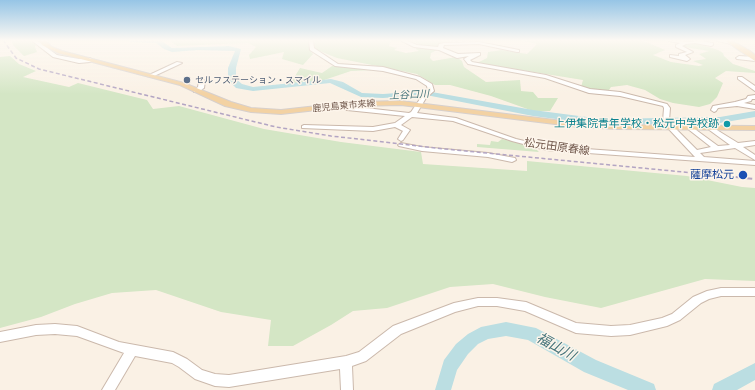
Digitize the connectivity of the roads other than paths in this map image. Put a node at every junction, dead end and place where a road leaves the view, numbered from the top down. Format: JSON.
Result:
{"nodes":[{"id":1,"x":66,"y":58,"type":"edge"},
{"id":2,"x":84,"y":58,"type":"edge"},
{"id":3,"x":326,"y":58,"type":"edge"},
{"id":4,"x":469,"y":58,"type":"edge"},
{"id":5,"x":743,"y":58,"type":"edge"},
{"id":6,"x":755,"y":59,"type":"edge"},
{"id":7,"x":90,"y":60,"type":"junction"},
{"id":8,"x":179,"y":63,"type":"dead end"},
{"id":9,"x":150,"y":76,"type":"junction"},
{"id":10,"x":740,"y":78,"type":"dead end"},
{"id":11,"x":202,"y":82,"type":"dead end"},
{"id":12,"x":755,"y":89,"type":"edge"},
{"id":13,"x":196,"y":91,"type":"junction"},
{"id":14,"x":755,"y":97,"type":"edge"},
{"id":15,"x":419,"y":104,"type":"junction"},
{"id":16,"x":736,"y":104,"type":"junction"},
{"id":17,"x":340,"y":105,"type":"junction"},
{"id":18,"x":755,"y":107,"type":"edge"},
{"id":19,"x":714,"y":110,"type":"dead end"},
{"id":20,"x":412,"y":114,"type":"junction"},
{"id":21,"x":668,"y":124,"type":"junction"},
{"id":22,"x":395,"y":125,"type":"junction"},
{"id":23,"x":304,"y":127,"type":"dead end"},
{"id":24,"x":690,"y":128,"type":"junction"},
{"id":25,"x":710,"y":128,"type":"junction"},
{"id":26,"x":755,"y":128,"type":"edge"},
{"id":27,"x":755,"y":143,"type":"edge"},
{"id":28,"x":736,"y":146,"type":"junction"},
{"id":29,"x":716,"y":148,"type":"junction"},
{"id":30,"x":694,"y":152,"type":"junction"},
{"id":31,"x":755,"y":158,"type":"edge"},
{"id":32,"x":512,"y":160,"type":"dead end"},
{"id":33,"x":703,"y":160,"type":"junction"},
{"id":34,"x":755,"y":163,"type":"edge"},
{"id":35,"x":755,"y":292,"type":"edge"},
{"id":36,"x":0,"y":337,"type":"edge"},
{"id":37,"x":132,"y":350,"type":"junction"},
{"id":38,"x":346,"y":362,"type":"junction"},
{"id":39,"x":108,"y":390,"type":"edge"},
{"id":40,"x":347,"y":390,"type":"edge"}],
"edges":[{"from":1,"to":7,"type":"street"},
{"from":2,"to":7,"type":"main road","name":"鹿児島東市来線"},
{"from":3,"to":15,"type":"street"},
{"from":4,"to":21,"type":"street"},
{"from":5,"to":6,"type":"street"},
{"from":7,"to":9,"type":"main road","name":"鹿児島東市来線"},
{"from":8,"to":9,"type":"street"},
{"from":9,"to":13,"type":"main road","name":"鹿児島東市来線"},
{"from":10,"to":12,"type":"street"},
{"from":11,"to":13,"type":"street"},
{"from":13,"to":17,"type":"main road","name":"鹿児島東市来線"},
{"from":14,"to":16,"type":"street"},
{"from":15,"to":17,"type":"main road","name":"鹿児島東市来線"},
{"from":15,"to":20,"type":"street"},
{"from":15,"to":21,"type":"main road","name":"鹿児島東市来線"},
{"from":16,"to":18,"type":"street"},
{"from":16,"to":19,"type":"street"},
{"from":17,"to":20,"type":"street","name":"松元田原春線"},
{"from":20,"to":22,"type":"street"},
{"from":20,"to":33,"type":"street","name":"松元田原春線"},
{"from":21,"to":24,"type":"main road","name":"鹿児島東市来線"},
{"from":21,"to":30,"type":"street"},
{"from":22,"to":23,"type":"street"},
{"from":22,"to":32,"type":"street"},
{"from":24,"to":25,"type":"main road","name":"鹿児島東市来線"},
{"from":24,"to":29,"type":"street"},
{"from":25,"to":26,"type":"main road","name":"鹿児島東市来線"},
{"from":25,"to":28,"type":"street"},
{"from":27,"to":28,"type":"street"},
{"from":28,"to":29,"type":"street"},
{"from":28,"to":31,"type":"street"},
{"from":29,"to":30,"type":"street"},
{"from":30,"to":33,"type":"street"},
{"from":33,"to":34,"type":"street","name":"松元田原春線"},
{"from":35,"to":38,"type":"street"},
{"from":36,"to":37,"type":"street"},
{"from":37,"to":38,"type":"street"},
{"from":37,"to":39,"type":"street"},
{"from":38,"to":40,"type":"street"}]}
